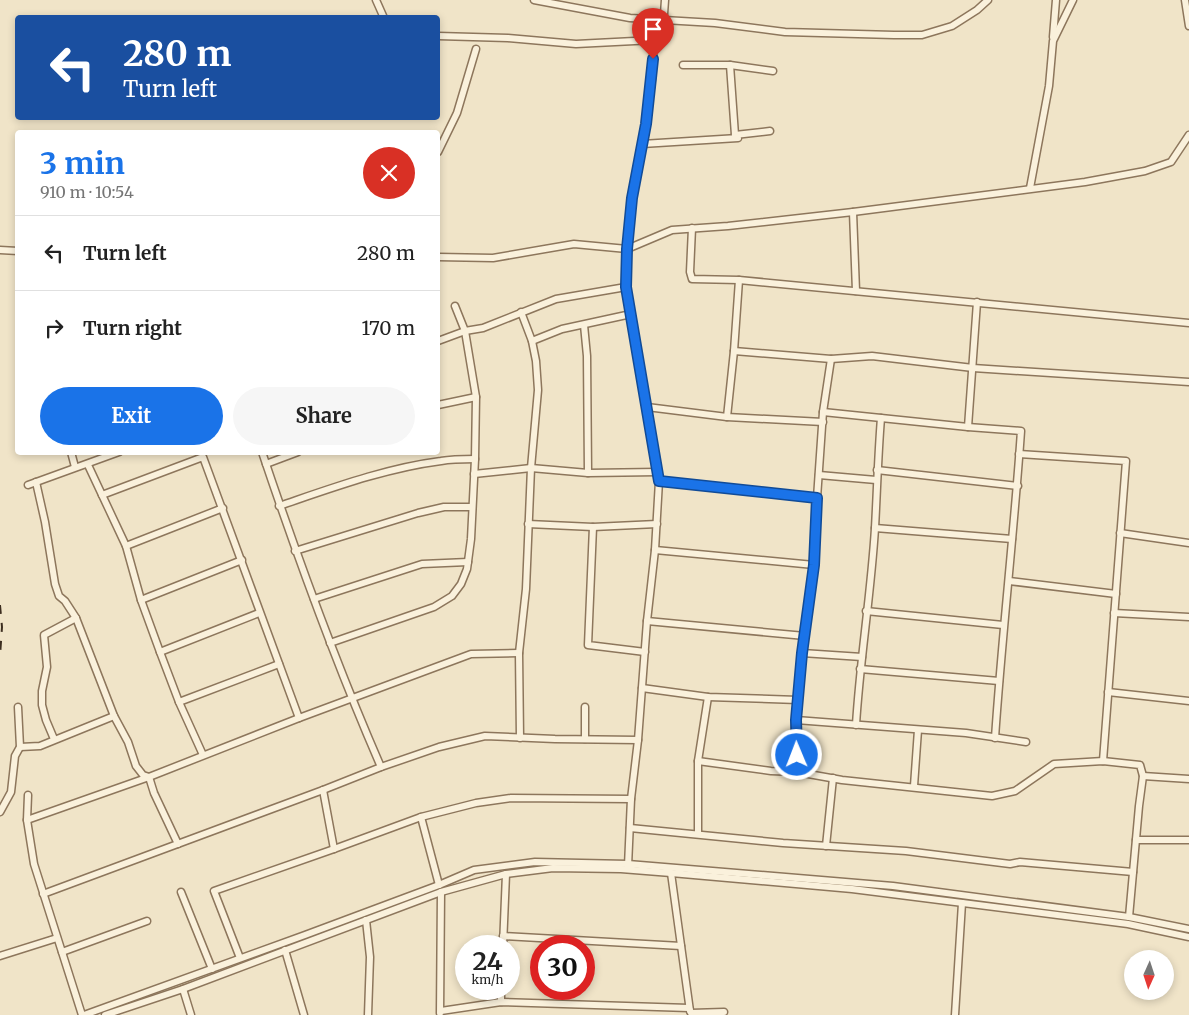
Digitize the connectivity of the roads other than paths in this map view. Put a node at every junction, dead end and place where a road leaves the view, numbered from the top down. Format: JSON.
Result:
{"nodes":[{"id":1,"x":376,"y":0,"type":"edge"},
{"id":2,"x":534,"y":0,"type":"edge"},
{"id":3,"x":666,"y":0,"type":"edge"},
{"id":4,"x":988,"y":0,"type":"edge"},
{"id":5,"x":1056,"y":0,"type":"edge"},
{"id":6,"x":1073,"y":0,"type":"edge"},
{"id":7,"x":1185,"y":0,"type":"edge"},
{"id":8,"x":383,"y":15,"type":"edge"},
{"id":9,"x":658,"y":19,"type":"junction"},
{"id":10,"x":1189,"y":26,"type":"edge"},
{"id":11,"x":440,"y":36,"type":"edge"},
{"id":12,"x":654,"y":40,"type":"junction"},
{"id":13,"x":1053,"y":41,"type":"junction"},
{"id":14,"x":476,"y":50,"type":"dead end"},
{"id":15,"x":684,"y":65,"type":"dead end"},
{"id":16,"x":730,"y":65,"type":"junction"},
{"id":17,"x":773,"y":71,"type":"dead end"},
{"id":18,"x":770,"y":131,"type":"dead end"},
{"id":19,"x":735,"y":135,"type":"junction"},
{"id":20,"x":1189,"y":136,"type":"edge"},
{"id":21,"x":642,"y":144,"type":"junction"},
{"id":22,"x":440,"y":148,"type":"edge"},
{"id":23,"x":1030,"y":188,"type":"junction"},
{"id":24,"x":853,"y":212,"type":"junction"},
{"id":25,"x":692,"y":228,"type":"junction"},
{"id":26,"x":627,"y":249,"type":"junction"},
{"id":27,"x":0,"y":250,"type":"edge"},
{"id":28,"x":15,"y":251,"type":"edge"},
{"id":29,"x":440,"y":257,"type":"edge"},
{"id":30,"x":739,"y":280,"type":"junction"},
{"id":31,"x":626,"y":287,"type":"junction"},
{"id":32,"x":856,"y":291,"type":"junction"},
{"id":33,"x":977,"y":302,"type":"junction"},
{"id":34,"x":455,"y":306,"type":"dead end"},
{"id":35,"x":521,"y":312,"type":"junction"},
{"id":36,"x":631,"y":314,"type":"junction"},
{"id":37,"x":1189,"y":322,"type":"edge"},
{"id":38,"x":584,"y":326,"type":"junction"},
{"id":39,"x":465,"y":331,"type":"junction"},
{"id":40,"x":440,"y":340,"type":"edge"},
{"id":41,"x":532,"y":341,"type":"junction"},
{"id":42,"x":734,"y":351,"type":"junction"},
{"id":43,"x":831,"y":359,"type":"junction"},
{"id":44,"x":973,"y":368,"type":"junction"},
{"id":45,"x":1189,"y":382,"type":"edge"},
{"id":46,"x":476,"y":397,"type":"junction"},
{"id":47,"x":440,"y":405,"type":"edge"},
{"id":48,"x":646,"y":407,"type":"junction"},
{"id":49,"x":823,"y":412,"type":"junction"},
{"id":50,"x":727,"y":417,"type":"junction"},
{"id":51,"x":881,"y":418,"type":"junction"},
{"id":52,"x":823,"y":422,"type":"junction"},
{"id":53,"x":968,"y":427,"type":"junction"},
{"id":54,"x":1020,"y":454,"type":"junction"},
{"id":55,"x":72,"y":455,"type":"edge"},
{"id":56,"x":112,"y":455,"type":"edge"},
{"id":57,"x":263,"y":455,"type":"edge"},
{"id":58,"x":290,"y":455,"type":"edge"},
{"id":59,"x":475,"y":459,"type":"junction"},
{"id":60,"x":266,"y":464,"type":"junction"},
{"id":61,"x":88,"y":465,"type":"junction"},
{"id":62,"x":75,"y":467,"type":"junction"},
{"id":63,"x":531,"y":468,"type":"junction"},
{"id":64,"x":877,"y":470,"type":"junction"},
{"id":65,"x":588,"y":472,"type":"junction"},
{"id":66,"x":658,"y":472,"type":"junction"},
{"id":67,"x":474,"y":474,"type":"junction"},
{"id":68,"x":819,"y":475,"type":"junction"},
{"id":69,"x":876,"y":480,"type":"junction"},
{"id":70,"x":659,"y":481,"type":"junction"},
{"id":71,"x":36,"y":482,"type":"junction"},
{"id":72,"x":28,"y":485,"type":"dead end"},
{"id":73,"x":1018,"y":486,"type":"junction"},
{"id":74,"x":102,"y":495,"type":"junction"},
{"id":75,"x":817,"y":498,"type":"junction"},
{"id":76,"x":279,"y":506,"type":"junction"},
{"id":77,"x":472,"y":507,"type":"junction"},
{"id":78,"x":223,"y":508,"type":"junction"},
{"id":79,"x":528,"y":524,"type":"junction"},
{"id":80,"x":657,"y":524,"type":"junction"},
{"id":81,"x":593,"y":527,"type":"junction"},
{"id":82,"x":875,"y":528,"type":"junction"},
{"id":83,"x":1120,"y":533,"type":"junction"},
{"id":84,"x":1012,"y":540,"type":"junction"},
{"id":85,"x":1189,"y":543,"type":"edge"},
{"id":86,"x":126,"y":546,"type":"junction"},
{"id":87,"x":655,"y":550,"type":"junction"},
{"id":88,"x":295,"y":551,"type":"junction"},
{"id":89,"x":242,"y":560,"type":"junction"},
{"id":90,"x":468,"y":562,"type":"junction"},
{"id":91,"x":814,"y":565,"type":"junction"},
{"id":92,"x":1009,"y":581,"type":"junction"},
{"id":93,"x":1116,"y":594,"type":"junction"},
{"id":94,"x":314,"y":599,"type":"junction"},
{"id":95,"x":141,"y":600,"type":"junction"},
{"id":96,"x":866,"y":611,"type":"junction"},
{"id":97,"x":259,"y":613,"type":"junction"},
{"id":98,"x":1114,"y":613,"type":"junction"},
{"id":99,"x":1189,"y":617,"type":"edge"},
{"id":100,"x":76,"y":618,"type":"junction"},
{"id":101,"x":647,"y":620,"type":"junction"},
{"id":102,"x":1003,"y":625,"type":"junction"},
{"id":103,"x":805,"y":636,"type":"junction"},
{"id":104,"x":330,"y":643,"type":"junction"},
{"id":105,"x":160,"y":652,"type":"junction"},
{"id":106,"x":645,"y":652,"type":"junction"},
{"id":107,"x":519,"y":653,"type":"junction"},
{"id":108,"x":802,"y":653,"type":"junction"},
{"id":109,"x":862,"y":657,"type":"junction"},
{"id":110,"x":279,"y":664,"type":"junction"},
{"id":111,"x":860,"y":670,"type":"junction"},
{"id":112,"x":999,"y":681,"type":"junction"},
{"id":113,"x":642,"y":688,"type":"junction"},
{"id":114,"x":1108,"y":692,"type":"junction"},
{"id":115,"x":708,"y":697,"type":"junction"},
{"id":116,"x":351,"y":699,"type":"junction"},
{"id":117,"x":798,"y":700,"type":"junction"},
{"id":118,"x":1189,"y":701,"type":"edge"},
{"id":119,"x":179,"y":702,"type":"junction"},
{"id":120,"x":18,"y":707,"type":"dead end"},
{"id":121,"x":585,"y":707,"type":"dead end"},
{"id":122,"x":114,"y":716,"type":"junction"},
{"id":123,"x":298,"y":718,"type":"junction"},
{"id":124,"x":796,"y":720,"type":"junction"},
{"id":125,"x":856,"y":725,"type":"junction"},
{"id":126,"x":918,"y":730,"type":"junction"},
{"id":127,"x":520,"y":738,"type":"junction"},
{"id":128,"x":995,"y":738,"type":"junction"},
{"id":129,"x":54,"y":739,"type":"junction"},
{"id":130,"x":585,"y":739,"type":"junction"},
{"id":131,"x":638,"y":740,"type":"junction"},
{"id":132,"x":1026,"y":742,"type":"dead end"},
{"id":133,"x":20,"y":747,"type":"junction"},
{"id":134,"x":203,"y":755,"type":"junction"},
{"id":135,"x":698,"y":760,"type":"junction"},
{"id":136,"x":1103,"y":761,"type":"junction"},
{"id":137,"x":381,"y":767,"type":"junction"},
{"id":138,"x":797,"y":772,"type":"junction"},
{"id":139,"x":148,"y":776,"type":"junction"},
{"id":140,"x":1143,"y":776,"type":"junction"},
{"id":141,"x":833,"y":778,"type":"junction"},
{"id":142,"x":1189,"y":778,"type":"edge"},
{"id":143,"x":914,"y":786,"type":"junction"},
{"id":144,"x":323,"y":790,"type":"junction"},
{"id":145,"x":28,"y":795,"type":"dead end"},
{"id":146,"x":631,"y":799,"type":"junction"},
{"id":147,"x":0,"y":812,"type":"edge"},
{"id":148,"x":420,"y":817,"type":"junction"},
{"id":149,"x":27,"y":820,"type":"junction"},
{"id":150,"x":630,"y":828,"type":"junction"},
{"id":151,"x":698,"y":834,"type":"junction"},
{"id":152,"x":1136,"y":840,"type":"junction"},
{"id":153,"x":1189,"y":840,"type":"edge"},
{"id":154,"x":178,"y":844,"type":"junction"},
{"id":155,"x":826,"y":846,"type":"junction"},
{"id":156,"x":334,"y":850,"type":"junction"},
{"id":157,"x":628,"y":867,"type":"junction"},
{"id":158,"x":1133,"y":872,"type":"junction"},
{"id":159,"x":671,"y":873,"type":"junction"},
{"id":160,"x":506,"y":874,"type":"junction"},
{"id":161,"x":440,"y":888,"type":"junction"},
{"id":162,"x":181,"y":892,"type":"dead end"},
{"id":163,"x":43,"y":894,"type":"junction"},
{"id":164,"x":962,"y":903,"type":"junction"},
{"id":165,"x":1129,"y":917,"type":"junction"},
{"id":166,"x":366,"y":920,"type":"junction"},
{"id":167,"x":147,"y":921,"type":"dead end"},
{"id":168,"x":1189,"y":929,"type":"edge"},
{"id":169,"x":503,"y":935,"type":"edge"},
{"id":170,"x":520,"y":937,"type":"edge"},
{"id":171,"x":1189,"y":937,"type":"edge"},
{"id":172,"x":58,"y":938,"type":"junction"},
{"id":173,"x":681,"y":946,"type":"junction"},
{"id":174,"x":285,"y":950,"type":"junction"},
{"id":175,"x":62,"y":952,"type":"junction"},
{"id":176,"x":0,"y":956,"type":"edge"},
{"id":177,"x":240,"y":958,"type":"junction"},
{"id":178,"x":212,"y":969,"type":"junction"},
{"id":179,"x":183,"y":989,"type":"junction"},
{"id":180,"x":501,"y":1002,"type":"joint"},
{"id":181,"x":122,"y":1012,"type":"edge"},
{"id":182,"x":690,"y":1012,"type":"edge"},
{"id":183,"x":724,"y":1012,"type":"dead end"},
{"id":184,"x":440,"y":1013,"type":"edge"},
{"id":185,"x":83,"y":1015,"type":"edge"},
{"id":186,"x":104,"y":1015,"type":"edge"},
{"id":187,"x":191,"y":1015,"type":"edge"},
{"id":188,"x":304,"y":1015,"type":"edge"},
{"id":189,"x":368,"y":1015,"type":"edge"},
{"id":190,"x":955,"y":1015,"type":"edge"}],
"edges":[{"from":1,"to":8,"type":"street"},
{"from":2,"to":9,"type":"street"},
{"from":3,"to":9,"type":"street"},
{"from":4,"to":9,"type":"street"},
{"from":5,"to":13,"type":"street"},
{"from":6,"to":13,"type":"street"},
{"from":7,"to":10,"type":"street"},
{"from":9,"to":12,"type":"street"},
{"from":11,"to":12,"type":"street"},
{"from":12,"to":21,"type":"street"},
{"from":13,"to":23,"type":"street"},
{"from":14,"to":22,"type":"street"},
{"from":15,"to":16,"type":"street"},
{"from":16,"to":17,"type":"street"},
{"from":16,"to":19,"type":"street"},
{"from":18,"to":19,"type":"street"},
{"from":19,"to":21,"type":"street"},
{"from":20,"to":23,"type":"street"},
{"from":21,"to":26,"type":"street"},
{"from":23,"to":24,"type":"street"},
{"from":24,"to":25,"type":"street"},
{"from":24,"to":32,"type":"street"},
{"from":25,"to":26,"type":"street"},
{"from":25,"to":30,"type":"street"},
{"from":26,"to":29,"type":"street"},
{"from":26,"to":31,"type":"street"},
{"from":27,"to":28,"type":"street"},
{"from":30,"to":32,"type":"street"},
{"from":30,"to":42,"type":"street"},
{"from":31,"to":35,"type":"street"},
{"from":31,"to":36,"type":"street"},
{"from":32,"to":33,"type":"street"},
{"from":33,"to":37,"type":"street"},
{"from":33,"to":44,"type":"street"},
{"from":34,"to":39,"type":"street"},
{"from":35,"to":39,"type":"street"},
{"from":35,"to":41,"type":"street"},
{"from":36,"to":38,"type":"street"},
{"from":36,"to":48,"type":"street"},
{"from":38,"to":41,"type":"street"},
{"from":38,"to":65,"type":"street"},
{"from":39,"to":40,"type":"street"},
{"from":39,"to":46,"type":"street"},
{"from":41,"to":63,"type":"street"},
{"from":42,"to":43,"type":"street"},
{"from":42,"to":50,"type":"street"},
{"from":43,"to":44,"type":"street"},
{"from":43,"to":49,"type":"street"},
{"from":44,"to":45,"type":"street"},
{"from":44,"to":53,"type":"street"},
{"from":46,"to":47,"type":"street"},
{"from":46,"to":59,"type":"street"},
{"from":48,"to":50,"type":"street"},
{"from":48,"to":66,"type":"street"},
{"from":49,"to":51,"type":"street"},
{"from":49,"to":52,"type":"street"},
{"from":50,"to":52,"type":"street"},
{"from":51,"to":53,"type":"street"},
{"from":51,"to":64,"type":"street"},
{"from":52,"to":68,"type":"street"},
{"from":53,"to":54,"type":"street"},
{"from":54,"to":73,"type":"street"},
{"from":54,"to":83,"type":"street"},
{"from":55,"to":62,"type":"street"},
{"from":56,"to":61,"type":"street"},
{"from":57,"to":60,"type":"street"},
{"from":58,"to":60,"type":"street"},
{"from":59,"to":67,"type":"street"},
{"from":59,"to":76,"type":"street"},
{"from":60,"to":76,"type":"street"},
{"from":61,"to":62,"type":"street"},
{"from":61,"to":74,"type":"street"},
{"from":62,"to":71,"type":"street"},
{"from":63,"to":65,"type":"street"},
{"from":63,"to":67,"type":"street"},
{"from":63,"to":79,"type":"street"},
{"from":64,"to":69,"type":"street"},
{"from":64,"to":73,"type":"street"},
{"from":65,"to":66,"type":"street"},
{"from":66,"to":70,"type":"street"},
{"from":67,"to":77,"type":"street"},
{"from":68,"to":69,"type":"street"},
{"from":68,"to":75,"type":"street"},
{"from":69,"to":82,"type":"street"},
{"from":70,"to":75,"type":"street"},
{"from":70,"to":80,"type":"street"},
{"from":71,"to":72,"type":"street"},
{"from":71,"to":100,"type":"street"},
{"from":73,"to":84,"type":"street"},
{"from":74,"to":78,"type":"street"},
{"from":74,"to":86,"type":"street"},
{"from":75,"to":91,"type":"street"},
{"from":76,"to":88,"type":"street"},
{"from":77,"to":88,"type":"street"},
{"from":77,"to":90,"type":"street"},
{"from":78,"to":86,"type":"street"},
{"from":78,"to":89,"type":"street"},
{"from":79,"to":81,"type":"street"},
{"from":79,"to":107,"type":"street"},
{"from":80,"to":81,"type":"street"},
{"from":80,"to":87,"type":"street"},
{"from":81,"to":106,"type":"street"},
{"from":82,"to":84,"type":"street"},
{"from":82,"to":96,"type":"street"},
{"from":83,"to":85,"type":"street"},
{"from":83,"to":93,"type":"street"},
{"from":84,"to":92,"type":"street"},
{"from":86,"to":95,"type":"street"},
{"from":87,"to":91,"type":"street"},
{"from":87,"to":101,"type":"street"},
{"from":88,"to":94,"type":"street"},
{"from":89,"to":95,"type":"street"},
{"from":89,"to":97,"type":"street"},
{"from":90,"to":94,"type":"street"},
{"from":90,"to":104,"type":"street"},
{"from":91,"to":103,"type":"street"},
{"from":92,"to":93,"type":"street"},
{"from":92,"to":102,"type":"street"},
{"from":93,"to":98,"type":"street"},
{"from":94,"to":104,"type":"street"},
{"from":95,"to":105,"type":"street"},
{"from":96,"to":102,"type":"street"},
{"from":96,"to":109,"type":"street"},
{"from":97,"to":105,"type":"street"},
{"from":97,"to":110,"type":"street"},
{"from":98,"to":99,"type":"street"},
{"from":98,"to":114,"type":"street"},
{"from":100,"to":122,"type":"street"},
{"from":100,"to":129,"type":"street"},
{"from":101,"to":103,"type":"street"},
{"from":101,"to":106,"type":"street"},
{"from":102,"to":112,"type":"street"},
{"from":103,"to":108,"type":"street"},
{"from":104,"to":116,"type":"street"},
{"from":105,"to":119,"type":"street"},
{"from":106,"to":113,"type":"street"},
{"from":107,"to":116,"type":"street"},
{"from":107,"to":127,"type":"street"},
{"from":108,"to":109,"type":"street"},
{"from":108,"to":117,"type":"street"},
{"from":109,"to":111,"type":"street"},
{"from":110,"to":119,"type":"street"},
{"from":110,"to":123,"type":"street"},
{"from":111,"to":112,"type":"street"},
{"from":111,"to":125,"type":"street"},
{"from":112,"to":128,"type":"street"},
{"from":113,"to":115,"type":"street"},
{"from":113,"to":131,"type":"street"},
{"from":114,"to":118,"type":"street"},
{"from":114,"to":136,"type":"street"},
{"from":115,"to":117,"type":"street"},
{"from":115,"to":135,"type":"street"},
{"from":116,"to":123,"type":"street"},
{"from":116,"to":137,"type":"street"},
{"from":117,"to":124,"type":"street"},
{"from":119,"to":134,"type":"street"},
{"from":120,"to":133,"type":"street"},
{"from":121,"to":130,"type":"street"},
{"from":122,"to":129,"type":"street"},
{"from":122,"to":139,"type":"street"},
{"from":123,"to":134,"type":"street"},
{"from":124,"to":125,"type":"street"},
{"from":124,"to":138,"type":"street"},
{"from":125,"to":126,"type":"street"},
{"from":126,"to":128,"type":"street"},
{"from":126,"to":143,"type":"street"},
{"from":127,"to":130,"type":"street"},
{"from":127,"to":137,"type":"street"},
{"from":128,"to":132,"type":"street"},
{"from":129,"to":133,"type":"street"},
{"from":130,"to":131,"type":"street"},
{"from":131,"to":146,"type":"street"},
{"from":133,"to":147,"type":"street"},
{"from":134,"to":139,"type":"street"},
{"from":135,"to":138,"type":"street"},
{"from":135,"to":151,"type":"street"},
{"from":136,"to":140,"type":"street"},
{"from":136,"to":143,"type":"street"},
{"from":137,"to":144,"type":"street"},
{"from":138,"to":141,"type":"street"},
{"from":139,"to":149,"type":"street"},
{"from":139,"to":154,"type":"street"},
{"from":140,"to":142,"type":"street"},
{"from":140,"to":152,"type":"street"},
{"from":141,"to":143,"type":"street"},
{"from":141,"to":155,"type":"street"},
{"from":144,"to":154,"type":"street"},
{"from":144,"to":156,"type":"street"},
{"from":145,"to":149,"type":"street"},
{"from":146,"to":148,"type":"street"},
{"from":146,"to":150,"type":"street"},
{"from":148,"to":156,"type":"street"},
{"from":148,"to":161,"type":"street"},
{"from":149,"to":163,"type":"street"},
{"from":150,"to":151,"type":"street"},
{"from":150,"to":157,"type":"street"},
{"from":151,"to":155,"type":"street"},
{"from":152,"to":153,"type":"street"},
{"from":152,"to":158,"type":"street"},
{"from":154,"to":163,"type":"street"},
{"from":155,"to":158,"type":"street"},
{"from":156,"to":177,"type":"street"},
{"from":157,"to":159,"type":"street"},
{"from":157,"to":160,"type":"street"},
{"from":157,"to":161,"type":"street"},
{"from":157,"to":165,"type":"street"},
{"from":158,"to":165,"type":"street"},
{"from":159,"to":164,"type":"street"},
{"from":159,"to":173,"type":"street"},
{"from":160,"to":161,"type":"street"},
{"from":160,"to":169,"type":"street"},
{"from":161,"to":166,"type":"street"},
{"from":161,"to":177,"type":"street"},
{"from":161,"to":184,"type":"street"},
{"from":162,"to":178,"type":"street"},
{"from":163,"to":172,"type":"street"},
{"from":164,"to":171,"type":"street"},
{"from":164,"to":190,"type":"street"},
{"from":165,"to":168,"type":"street"},
{"from":166,"to":174,"type":"street"},
{"from":166,"to":189,"type":"street"},
{"from":167,"to":175,"type":"street"},
{"from":170,"to":173,"type":"street"},
{"from":172,"to":175,"type":"street"},
{"from":172,"to":176,"type":"street"},
{"from":173,"to":182,"type":"street"},
{"from":174,"to":179,"type":"street"},
{"from":174,"to":188,"type":"street"},
{"from":175,"to":185,"type":"street"},
{"from":177,"to":178,"type":"street"},
{"from":178,"to":185,"type":"street"},
{"from":179,"to":181,"type":"street"},
{"from":179,"to":187,"type":"street"},
{"from":180,"to":182,"type":"street"},
{"from":180,"to":184,"type":"street"},
{"from":181,"to":186,"type":"street"},
{"from":182,"to":183,"type":"street"}]}
